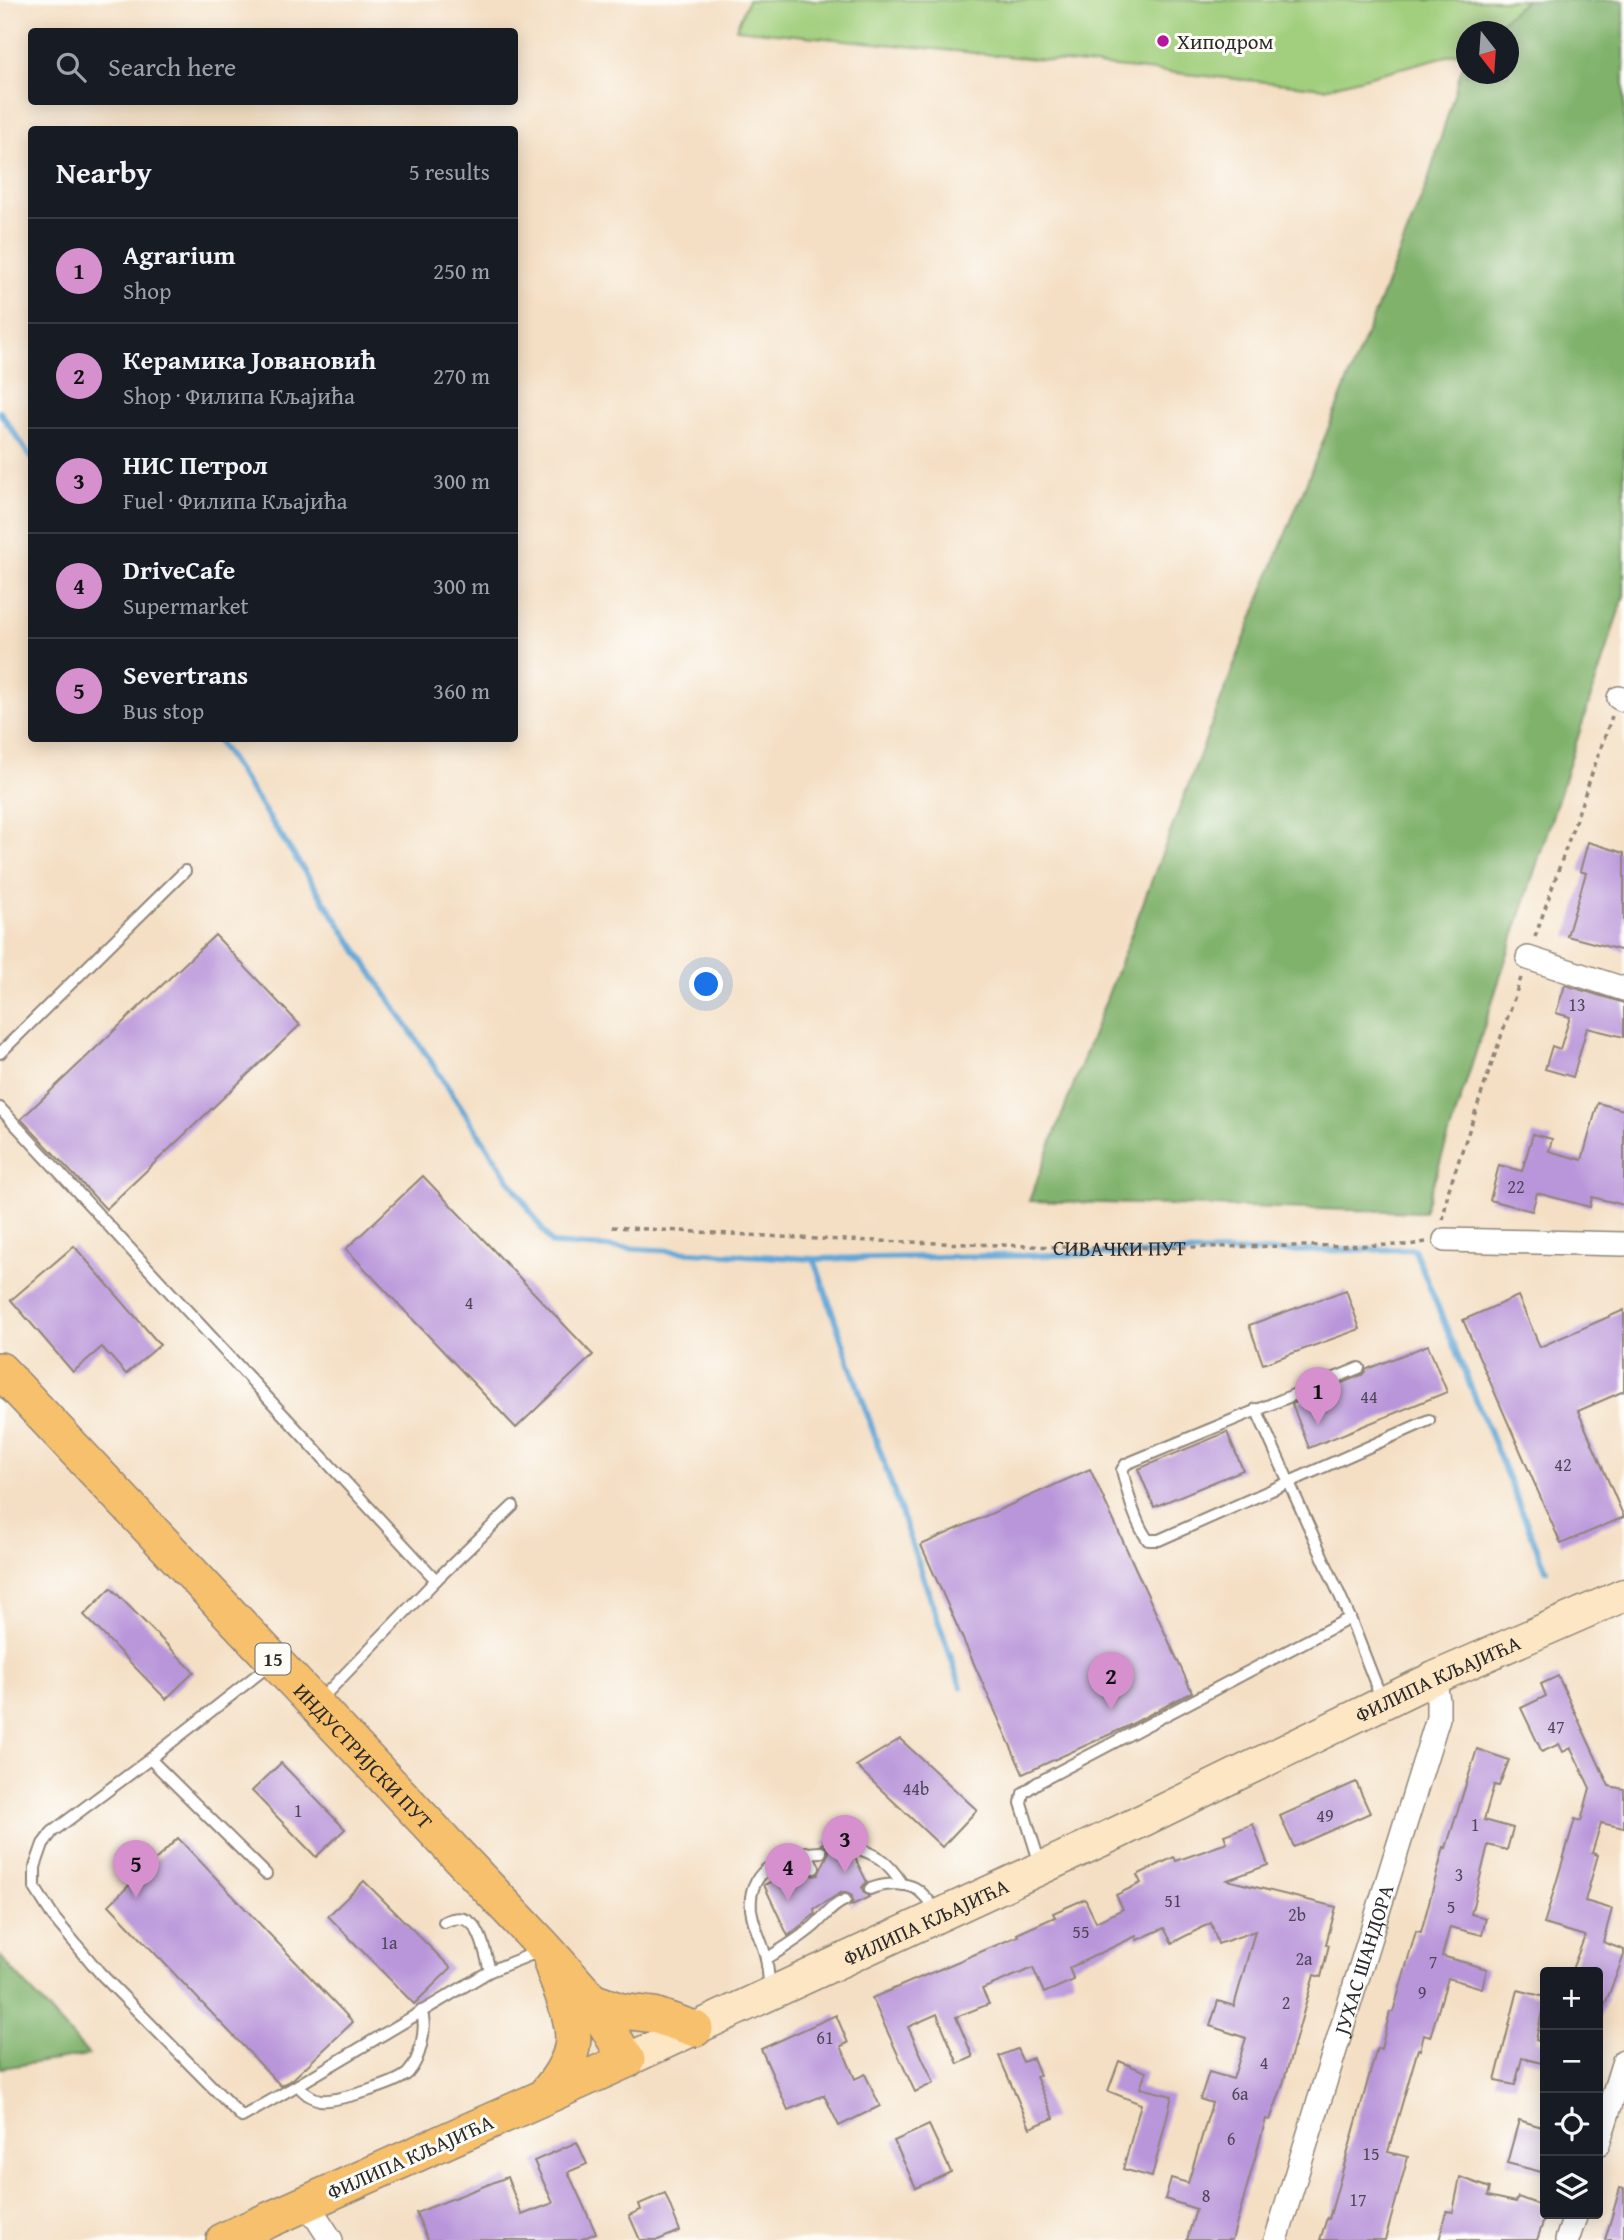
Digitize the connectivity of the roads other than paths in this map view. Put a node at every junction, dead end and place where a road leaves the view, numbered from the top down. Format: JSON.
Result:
{"nodes":[{"id":1,"x":185,"y":871,"type":"dead end"},
{"id":2,"x":1528,"y":958,"type":"dead end"},
{"id":3,"x":1624,"y":989,"type":"edge"},
{"id":4,"x":0,"y":1053,"type":"edge"},
{"id":5,"x":0,"y":1108,"type":"edge"},
{"id":6,"x":1445,"y":1240,"type":"road end"},
{"id":7,"x":1624,"y":1244,"type":"edge"},
{"id":8,"x":1359,"y":1367,"type":"dead end"},
{"id":9,"x":0,"y":1370,"type":"edge"},
{"id":10,"x":1256,"y":1409,"type":"junction"},
{"id":11,"x":1429,"y":1420,"type":"dead end"},
{"id":12,"x":1287,"y":1482,"type":"junction"},
{"id":13,"x":513,"y":1506,"type":"dead end"},
{"id":14,"x":436,"y":1580,"type":"junction"},
{"id":15,"x":1624,"y":1595,"type":"edge"},
{"id":16,"x":1350,"y":1618,"type":"junction"},
{"id":17,"x":275,"y":1661,"type":"junction"},
{"id":18,"x":1434,"y":1678,"type":"junction"},
{"id":19,"x":1383,"y":1703,"type":"junction"},
{"id":20,"x":316,"y":1704,"type":"junction"},
{"id":21,"x":150,"y":1759,"type":"junction"},
{"id":22,"x":849,"y":1846,"type":"dead end"},
{"id":23,"x":806,"y":1852,"type":"junction"},
{"id":24,"x":821,"y":1852,"type":"dead end"},
{"id":25,"x":814,"y":1868,"type":"dead end"},
{"id":26,"x":1042,"y":1868,"type":"junction"},
{"id":27,"x":266,"y":1874,"type":"dead end"},
{"id":28,"x":903,"y":1885,"type":"junction"},
{"id":29,"x":870,"y":1889,"type":"dead end"},
{"id":30,"x":845,"y":1900,"type":"dead end"},
{"id":31,"x":941,"y":1915,"type":"junction"},
{"id":32,"x":444,"y":1922,"type":"dead end"},
{"id":33,"x":546,"y":1949,"type":"junction"},
{"id":34,"x":766,"y":1959,"type":"junction"},
{"id":35,"x":490,"y":1970,"type":"junction"},
{"id":36,"x":771,"y":1994,"type":"junction"},
{"id":37,"x":592,"y":2001,"type":"junction"},
{"id":38,"x":421,"y":2011,"type":"junction"},
{"id":39,"x":695,"y":2029,"type":"junction"},
{"id":40,"x":627,"y":2060,"type":"junction"},
{"id":41,"x":1624,"y":2061,"type":"edge"},
{"id":42,"x":298,"y":2085,"type":"junction"},
{"id":43,"x":541,"y":2099,"type":"junction"},
{"id":44,"x":1603,"y":2128,"type":"edge"},
{"id":45,"x":307,"y":2203,"type":"junction"},
{"id":46,"x":1574,"y":2219,"type":"edge"},
{"id":47,"x":224,"y":2240,"type":"edge"},
{"id":48,"x":331,"y":2240,"type":"edge"},
{"id":49,"x":1276,"y":2240,"type":"edge"},
{"id":50,"x":1567,"y":2240,"type":"edge"}],
"edges":[{"from":1,"to":4,"type":"lane"},
{"from":2,"to":3,"type":"street"},
{"from":5,"to":14,"type":"lane"},
{"from":6,"to":7,"type":"street"},
{"from":8,"to":10,"type":"lane"},
{"from":9,"to":17,"type":"main road","name":"ИНДУСТРИЈСКИ ПУТ","number":"15"},
{"from":10,"to":12,"type":"lane"},
{"from":10,"to":12,"type":"lane"},
{"from":11,"to":12,"type":"lane"},
{"from":12,"to":16,"type":"lane"},
{"from":13,"to":14,"type":"lane"},
{"from":14,"to":20,"type":"lane"},
{"from":15,"to":18,"type":"street","name":"ФИЛИПА КЉАЈИЋА"},
{"from":16,"to":19,"type":"lane"},
{"from":16,"to":26,"type":"lane"},
{"from":17,"to":20,"type":"main road","name":"ИНДУСТРИЈСКИ ПУТ","number":"15"},
{"from":17,"to":21,"type":"lane"},
{"from":18,"to":19,"type":"street","name":"ФИЛИПА КЉАЈИЋА"},
{"from":18,"to":49,"type":"street","name":"ЈУХАС ШАНДОРА"},
{"from":19,"to":26,"type":"street","name":"ФИЛИПА КЉАЈИЋА"},
{"from":20,"to":33,"type":"main road","name":"ИНДУСТРИЈСКИ ПУТ","number":"15"},
{"from":21,"to":27,"type":"lane"},
{"from":21,"to":42,"type":"lane"},
{"from":22,"to":28,"type":"lane"},
{"from":23,"to":24,"type":"lane"},
{"from":23,"to":25,"type":"lane"},
{"from":23,"to":34,"type":"lane"},
{"from":26,"to":31,"type":"street","name":"ФИЛИПА КЉАЈИЋА"},
{"from":28,"to":29,"type":"lane"},
{"from":28,"to":31,"type":"lane"},
{"from":30,"to":34,"type":"lane"},
{"from":31,"to":36,"type":"street","name":"ФИЛИПА КЉАЈИЋА"},
{"from":32,"to":35,"type":"lane"},
{"from":33,"to":35,"type":"lane"},
{"from":33,"to":37,"type":"main road","name":"ИНДУСТРИЈСКИ ПУТ","number":"15"},
{"from":33,"to":43,"type":"main road"},
{"from":34,"to":36,"type":"lane"},
{"from":35,"to":38,"type":"lane"},
{"from":36,"to":39,"type":"street","name":"ФИЛИПА КЉАЈИЋА"},
{"from":37,"to":39,"type":"main road"},
{"from":37,"to":40,"type":"main road","name":"ИНДУСТРИЈСКИ ПУТ","number":"15"},
{"from":38,"to":42,"type":"lane"},
{"from":38,"to":42,"type":"lane"},
{"from":39,"to":40,"type":"street","name":"ФИЛИПА КЉАЈИЋА"},
{"from":40,"to":43,"type":"main road","name":"ФИЛИПА КЉАЈИЋА"},
{"from":41,"to":44,"type":"street"},
{"from":43,"to":45,"type":"main road","name":"ФИЛИПА КЉАЈИЋА"},
{"from":45,"to":47,"type":"main road","name":"ФИЛИПА КЉАЈИЋА"},
{"from":45,"to":48,"type":"street"},
{"from":46,"to":50,"type":"street"}]}
